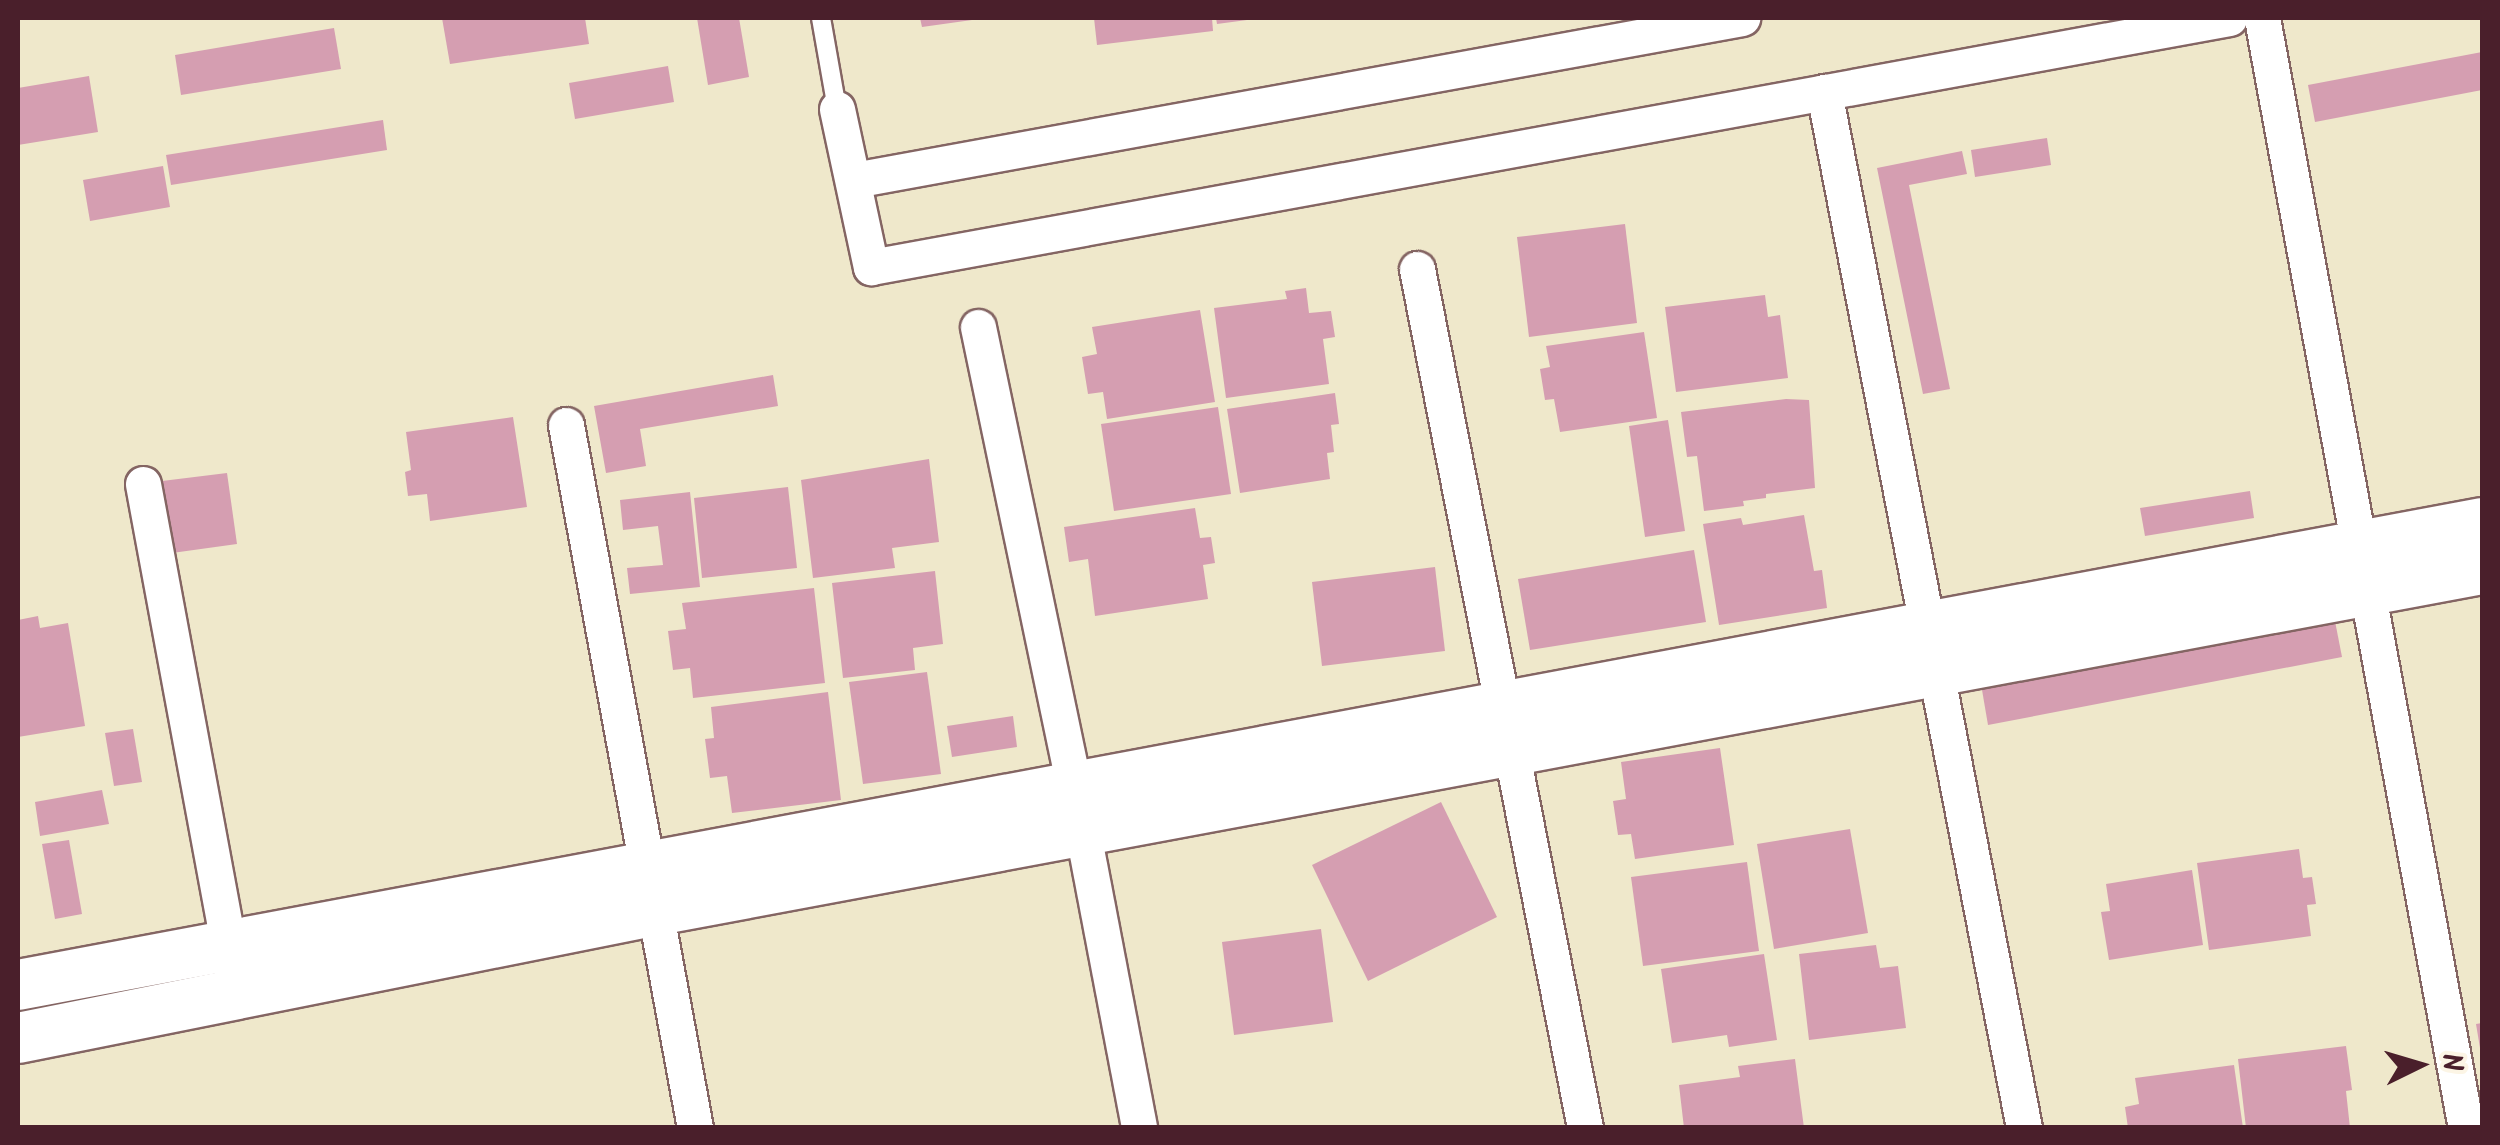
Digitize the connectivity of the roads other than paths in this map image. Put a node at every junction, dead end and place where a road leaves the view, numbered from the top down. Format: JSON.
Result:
{"nodes":[{"id":1,"x":821,"y":18,"type":"edge"},
{"id":2,"x":1742,"y":18,"type":"edge"},
{"id":3,"x":2230,"y":18,"type":"edge"},
{"id":4,"x":2262,"y":18,"type":"edge"},
{"id":5,"x":1824,"y":92,"type":"junction"},
{"id":6,"x":837,"y":109,"type":"joint"},
{"id":7,"x":854,"y":180,"type":"junction"},
{"id":8,"x":1417,"y":269,"type":"dead end"},
{"id":9,"x":978,"y":328,"type":"dead end"},
{"id":10,"x":566,"y":425,"type":"dead end"},
{"id":11,"x":143,"y":484,"type":"dead end"},
{"id":12,"x":2482,"y":523,"type":"edge"},
{"id":13,"x":2361,"y":568,"type":"junction"},
{"id":14,"x":2482,"y":569,"type":"edge"},
{"id":15,"x":1933,"y":647,"type":"junction"},
{"id":16,"x":1509,"y":727,"type":"junction"},
{"id":17,"x":1078,"y":808,"type":"junction"},
{"id":18,"x":648,"y":888,"type":"junction"},
{"id":19,"x":228,"y":945,"type":"junction"},
{"id":20,"x":18,"y":985,"type":"edge"},
{"id":21,"x":238,"y":994,"type":"junction"},
{"id":22,"x":18,"y":1038,"type":"edge"},
{"id":23,"x":694,"y":1128,"type":"edge"},
{"id":24,"x":1139,"y":1128,"type":"edge"},
{"id":25,"x":1585,"y":1128,"type":"edge"},
{"id":26,"x":2024,"y":1128,"type":"edge"},
{"id":27,"x":2466,"y":1128,"type":"edge"}],
"edges":[{"from":1,"to":6,"type":"lane"},
{"from":2,"to":7,"type":"street"},
{"from":3,"to":5,"type":"street"},
{"from":4,"to":13,"type":"street"},
{"from":5,"to":7,"type":"street"},
{"from":5,"to":15,"type":"street"},
{"from":6,"to":7,"type":"street"},
{"from":8,"to":16,"type":"street"},
{"from":9,"to":17,"type":"street"},
{"from":10,"to":18,"type":"street"},
{"from":11,"to":19,"type":"street"},
{"from":12,"to":13,"type":"main road"},
{"from":13,"to":14,"type":"main road"},
{"from":13,"to":15,"type":"main road"},
{"from":13,"to":27,"type":"street"},
{"from":15,"to":16,"type":"main road"},
{"from":15,"to":26,"type":"street"},
{"from":16,"to":17,"type":"main road"},
{"from":16,"to":25,"type":"street"},
{"from":17,"to":18,"type":"main road"},
{"from":17,"to":24,"type":"street"},
{"from":18,"to":19,"type":"main road"},
{"from":18,"to":21,"type":"main road"},
{"from":18,"to":23,"type":"street"},
{"from":19,"to":20,"type":"main road"},
{"from":19,"to":21,"type":"street"},
{"from":21,"to":22,"type":"main road"}]}
